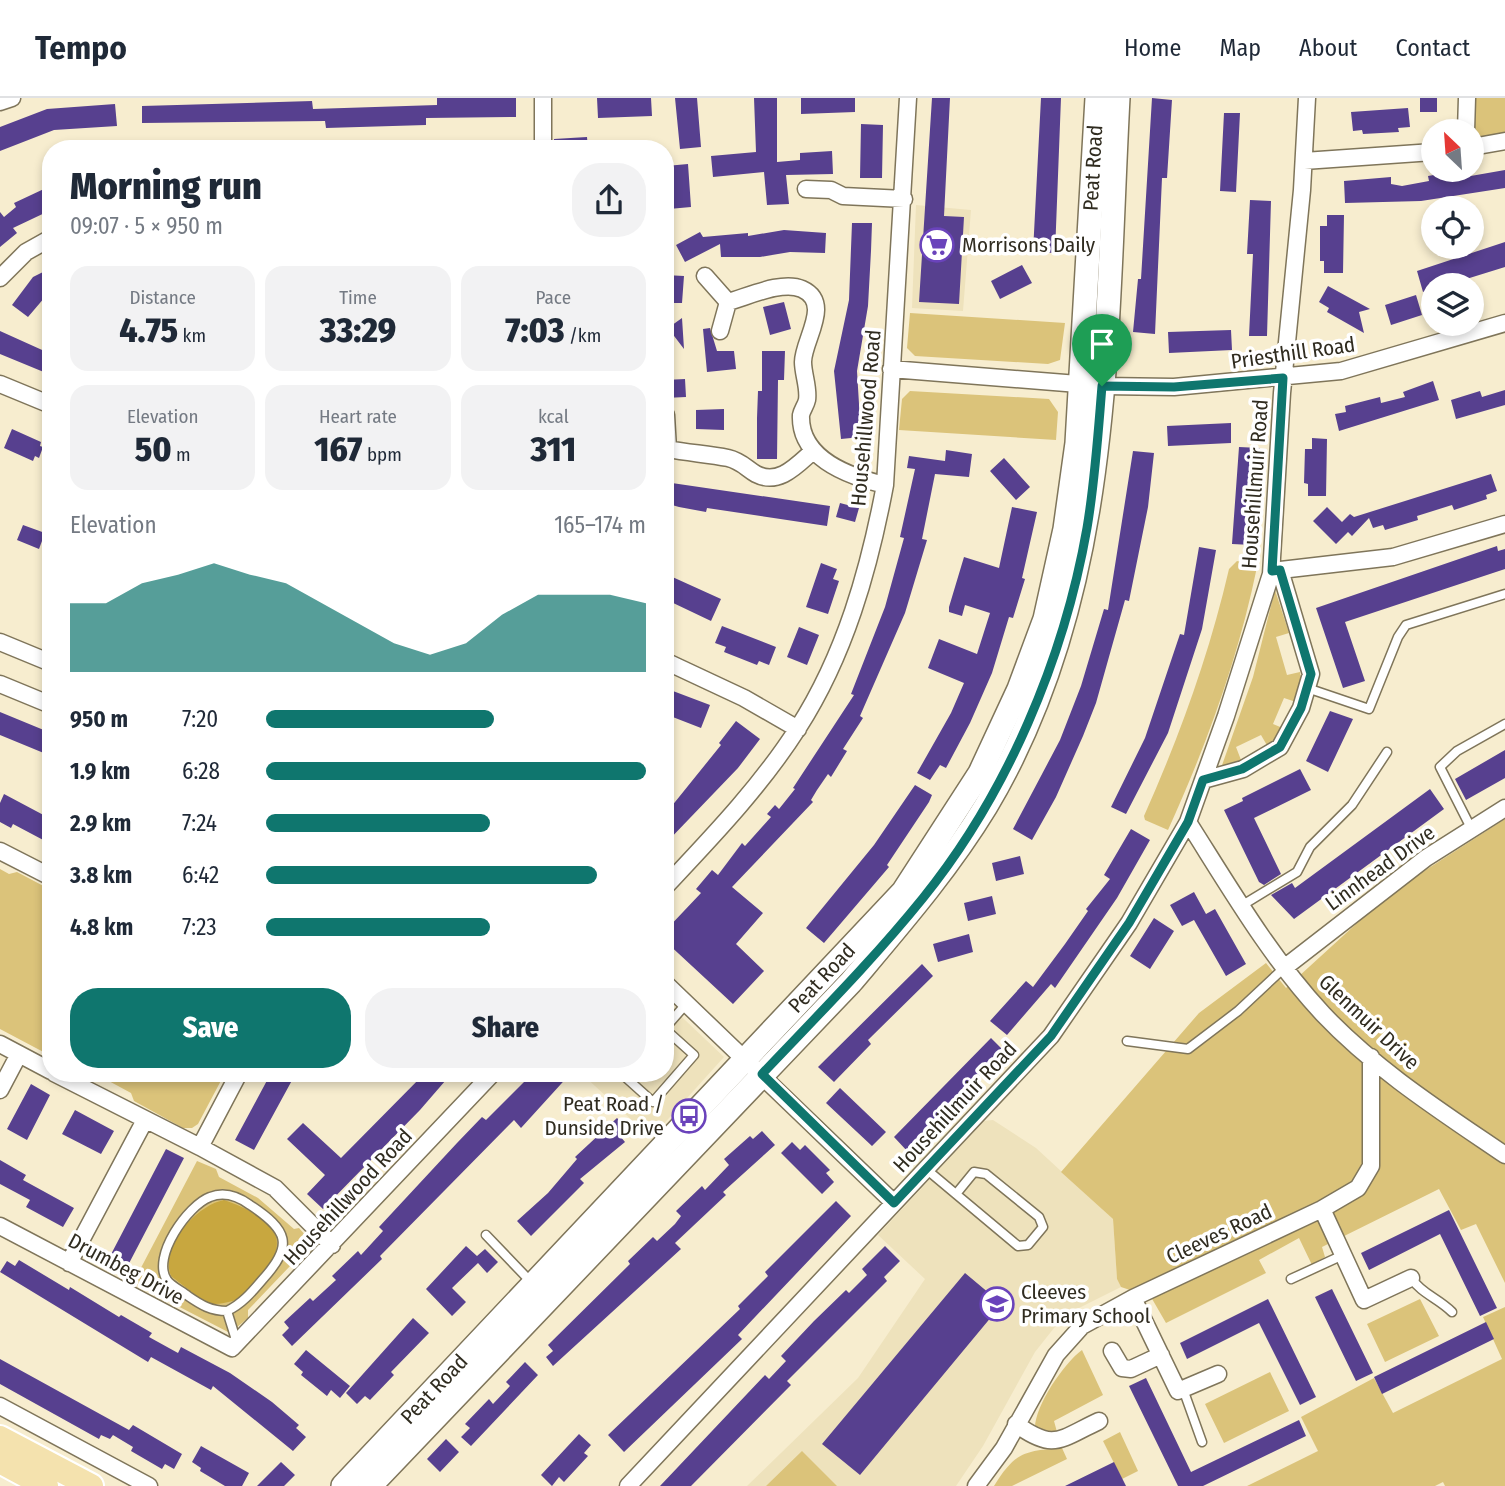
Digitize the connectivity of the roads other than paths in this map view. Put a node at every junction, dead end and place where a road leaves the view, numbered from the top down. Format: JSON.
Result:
{"nodes":[{"id":1,"x":12,"y":98,"type":"edge"},
{"id":2,"x":543,"y":98,"type":"edge"},
{"id":3,"x":908,"y":98,"type":"edge"},
{"id":4,"x":1097,"y":98,"type":"edge"},
{"id":5,"x":1118,"y":98,"type":"edge"},
{"id":6,"x":1307,"y":98,"type":"edge"},
{"id":7,"x":1467,"y":98,"type":"edge"},
{"id":8,"x":0,"y":102,"type":"edge"},
{"id":9,"x":1466,"y":119,"type":"edge"},
{"id":10,"x":543,"y":140,"type":"edge"},
{"id":11,"x":1505,"y":141,"type":"edge"},
{"id":12,"x":1484,"y":145,"type":"edge"},
{"id":13,"x":1421,"y":153,"type":"edge"},
{"id":14,"x":1304,"y":161,"type":"junction"},
{"id":15,"x":806,"y":189,"type":"dead end"},
{"id":16,"x":904,"y":199,"type":"junction"},
{"id":17,"x":42,"y":242,"type":"edge"},
{"id":18,"x":705,"y":276,"type":"dead end"},
{"id":19,"x":0,"y":278,"type":"edge"},
{"id":20,"x":728,"y":302,"type":"junction"},
{"id":21,"x":1505,"y":323,"type":"edge"},
{"id":22,"x":720,"y":331,"type":"dead end"},
{"id":23,"x":891,"y":369,"type":"junction"},
{"id":24,"x":1283,"y":378,"type":"junction"},
{"id":25,"x":0,"y":384,"type":"edge"},
{"id":26,"x":1091,"y":386,"type":"junction"},
{"id":27,"x":42,"y":401,"type":"edge"},
{"id":28,"x":674,"y":451,"type":"edge"},
{"id":29,"x":813,"y":451,"type":"junction"},
{"id":30,"x":885,"y":485,"type":"junction"},
{"id":31,"x":1505,"y":524,"type":"edge"},
{"id":32,"x":1276,"y":571,"type":"junction"},
{"id":33,"x":1505,"y":594,"type":"edge"},
{"id":34,"x":0,"y":642,"type":"edge"},
{"id":35,"x":42,"y":659,"type":"edge"},
{"id":36,"x":674,"y":666,"type":"edge"},
{"id":37,"x":0,"y":684,"type":"edge"},
{"id":38,"x":1307,"y":688,"type":"junction"},
{"id":39,"x":42,"y":701,"type":"edge"},
{"id":40,"x":1505,"y":724,"type":"edge"},
{"id":41,"x":798,"y":729,"type":"junction"},
{"id":42,"x":1387,"y":752,"type":"dead end"},
{"id":43,"x":1203,"y":780,"type":"junction"},
{"id":44,"x":1505,"y":808,"type":"edge"},
{"id":45,"x":1188,"y":822,"type":"junction"},
{"id":46,"x":1471,"y":828,"type":"junction"},
{"id":47,"x":0,"y":851,"type":"edge"},
{"id":48,"x":42,"y":872,"type":"edge"},
{"id":49,"x":674,"y":878,"type":"edge"},
{"id":50,"x":1241,"y":906,"type":"junction"},
{"id":51,"x":1284,"y":968,"type":"junction"},
{"id":52,"x":674,"y":991,"type":"edge"},
{"id":53,"x":687,"y":1003,"type":"junction"},
{"id":54,"x":674,"y":1018,"type":"edge"},
{"id":55,"x":674,"y":1037,"type":"edge"},
{"id":56,"x":1127,"y":1041,"type":"dead end"},
{"id":57,"x":0,"y":1044,"type":"edge"},
{"id":58,"x":19,"y":1054,"type":"junction"},
{"id":59,"x":1371,"y":1057,"type":"junction"},
{"id":60,"x":42,"y":1067,"type":"edge"},
{"id":61,"x":755,"y":1067,"type":"junction"},
{"id":62,"x":674,"y":1078,"type":"edge"},
{"id":63,"x":72,"y":1082,"type":"edge"},
{"id":64,"x":234,"y":1082,"type":"edge"},
{"id":65,"x":484,"y":1082,"type":"edge"},
{"id":66,"x":631,"y":1082,"type":"edge"},
{"id":67,"x":670,"y":1082,"type":"edge"},
{"id":68,"x":0,"y":1090,"type":"edge"},
{"id":69,"x":145,"y":1119,"type":"junction"},
{"id":70,"x":200,"y":1147,"type":"junction"},
{"id":71,"x":1505,"y":1155,"type":"edge"},
{"id":72,"x":926,"y":1169,"type":"junction"},
{"id":73,"x":956,"y":1194,"type":"junction"},
{"id":74,"x":894,"y":1203,"type":"junction"},
{"id":75,"x":1322,"y":1209,"type":"junction"},
{"id":76,"x":0,"y":1226,"type":"edge"},
{"id":77,"x":486,"y":1235,"type":"dead end"},
{"id":78,"x":332,"y":1245,"type":"junction"},
{"id":79,"x":1343,"y":1255,"type":"junction"},
{"id":80,"x":69,"y":1263,"type":"junction"},
{"id":81,"x":1411,"y":1278,"type":"joint"},
{"id":82,"x":1291,"y":1279,"type":"dead end"},
{"id":83,"x":533,"y":1283,"type":"junction"},
{"id":84,"x":1133,"y":1297,"type":"junction"},
{"id":85,"x":227,"y":1311,"type":"junction"},
{"id":86,"x":1452,"y":1312,"type":"dead end"},
{"id":87,"x":234,"y":1346,"type":"junction"},
{"id":88,"x":1112,"y":1351,"type":"dead end"},
{"id":89,"x":1160,"y":1355,"type":"junction"},
{"id":90,"x":1218,"y":1374,"type":"dead end"},
{"id":91,"x":1183,"y":1389,"type":"junction"},
{"id":92,"x":0,"y":1406,"type":"edge"},
{"id":93,"x":1099,"y":1421,"type":"dead end"},
{"id":94,"x":1016,"y":1424,"type":"junction"},
{"id":95,"x":0,"y":1438,"type":"edge"},
{"id":96,"x":1202,"y":1441,"type":"dead end"},
{"id":97,"x":0,"y":1461,"type":"edge"},
{"id":98,"x":46,"y":1486,"type":"edge"},
{"id":99,"x":91,"y":1486,"type":"edge"},
{"id":100,"x":149,"y":1486,"type":"edge"},
{"id":101,"x":343,"y":1486,"type":"edge"},
{"id":102,"x":370,"y":1486,"type":"edge"},
{"id":103,"x":628,"y":1486,"type":"edge"},
{"id":104,"x":976,"y":1486,"type":"edge"}],
"edges":[{"from":1,"to":8,"type":"street"},
{"from":2,"to":10,"type":"street"},
{"from":3,"to":16,"type":"street","name":"Househillwood Road"},
{"from":4,"to":26,"type":"street","name":"Peat Road"},
{"from":5,"to":26,"type":"street","name":"Peat Road"},
{"from":6,"to":14,"type":"street","name":"Househillmuir Road"},
{"from":7,"to":9,"type":"street"},
{"from":11,"to":12,"type":"street"},
{"from":13,"to":14,"type":"street"},
{"from":14,"to":24,"type":"street","name":"Househillmuir Road"},
{"from":15,"to":16,"type":"street"},
{"from":16,"to":23,"type":"street","name":"Househillwood Road"},
{"from":17,"to":19,"type":"street"},
{"from":18,"to":20,"type":"street"},
{"from":20,"to":22,"type":"street"},
{"from":20,"to":29,"type":"street"},
{"from":21,"to":24,"type":"street","name":"Priesthill Road"},
{"from":23,"to":26,"type":"street","name":"Priesthill Road"},
{"from":23,"to":30,"type":"street","name":"Househillwood Road"},
{"from":24,"to":26,"type":"street","name":"Priesthill Road"},
{"from":24,"to":32,"type":"street","name":"Househillmuir Road"},
{"from":25,"to":27,"type":"street"},
{"from":26,"to":61,"type":"street","name":"Peat Road"},
{"from":28,"to":29,"type":"street"},
{"from":29,"to":30,"type":"street"},
{"from":30,"to":41,"type":"street","name":"Househillwood Road"},
{"from":31,"to":32,"type":"street"},
{"from":32,"to":38,"type":"street","name":"Househillmuir Road"},
{"from":32,"to":43,"type":"street","name":"Househillmuir Road"},
{"from":33,"to":38,"type":"lane"},
{"from":34,"to":35,"type":"street"},
{"from":36,"to":41,"type":"street"},
{"from":37,"to":39,"type":"street"},
{"from":38,"to":43,"type":"street","name":"Househillmuir Road"},
{"from":40,"to":46,"type":"lane"},
{"from":41,"to":49,"type":"street","name":"Househillwood Road"},
{"from":42,"to":50,"type":"lane"},
{"from":43,"to":45,"type":"street","name":"Househillmuir Road"},
{"from":44,"to":46,"type":"street","name":"Linnhead Drive"},
{"from":45,"to":50,"type":"street","name":"Glenmuir Drive"},
{"from":45,"to":72,"type":"street","name":"Househillmuir Road"},
{"from":46,"to":51,"type":"street","name":"Linnhead Drive"},
{"from":47,"to":48,"type":"street"},
{"from":50,"to":51,"type":"street","name":"Glenmuir Drive"},
{"from":51,"to":56,"type":"lane"},
{"from":51,"to":59,"type":"street","name":"Glenmuir Drive"},
{"from":52,"to":53,"type":"street"},
{"from":53,"to":54,"type":"lane"},
{"from":53,"to":61,"type":"street"},
{"from":55,"to":62,"type":"lane"},
{"from":57,"to":58,"type":"street"},
{"from":58,"to":60,"type":"street"},
{"from":58,"to":68,"type":"street"},
{"from":59,"to":71,"type":"street","name":"Glenmuir Drive"},
{"from":59,"to":75,"type":"street","name":"Cleeves Road"},
{"from":61,"to":74,"type":"street"},
{"from":61,"to":83,"type":"street","name":"Peat Road"},
{"from":61,"to":102,"type":"street","name":"Peat Road"},
{"from":63,"to":69,"type":"street"},
{"from":64,"to":70,"type":"street"},
{"from":65,"to":78,"type":"street","name":"Househillwood Road"},
{"from":66,"to":67,"type":"lane"},
{"from":69,"to":70,"type":"street"},
{"from":69,"to":80,"type":"street"},
{"from":70,"to":78,"type":"street"},
{"from":72,"to":73,"type":"lane"},
{"from":72,"to":74,"type":"street","name":"Househillmuir Road"},
{"from":73,"to":73,"type":"lane"},
{"from":74,"to":103,"type":"street","name":"Househillmuir Road"},
{"from":75,"to":79,"type":"street"},
{"from":75,"to":84,"type":"street","name":"Cleeves Road"},
{"from":76,"to":80,"type":"street","name":"Drumbeg Drive"},
{"from":77,"to":83,"type":"lane"},
{"from":78,"to":87,"type":"street","name":"Househillwood Road"},
{"from":79,"to":81,"type":"street"},
{"from":79,"to":82,"type":"lane"},
{"from":80,"to":87,"type":"street","name":"Drumbeg Drive"},
{"from":81,"to":86,"type":"lane"},
{"from":83,"to":101,"type":"street","name":"Peat Road"},
{"from":84,"to":89,"type":"street"},
{"from":84,"to":94,"type":"street","name":"Cleeves Road"},
{"from":85,"to":85,"type":"lane"},
{"from":85,"to":87,"type":"lane"},
{"from":88,"to":89,"type":"street"},
{"from":89,"to":91,"type":"street"},
{"from":90,"to":91,"type":"street"},
{"from":91,"to":96,"type":"lane"},
{"from":92,"to":100,"type":"street"},
{"from":93,"to":94,"type":"street"},
{"from":94,"to":104,"type":"street","name":"Cleeves Road"},
{"from":95,"to":99,"type":"main road"},
{"from":97,"to":98,"type":"main road"}]}
